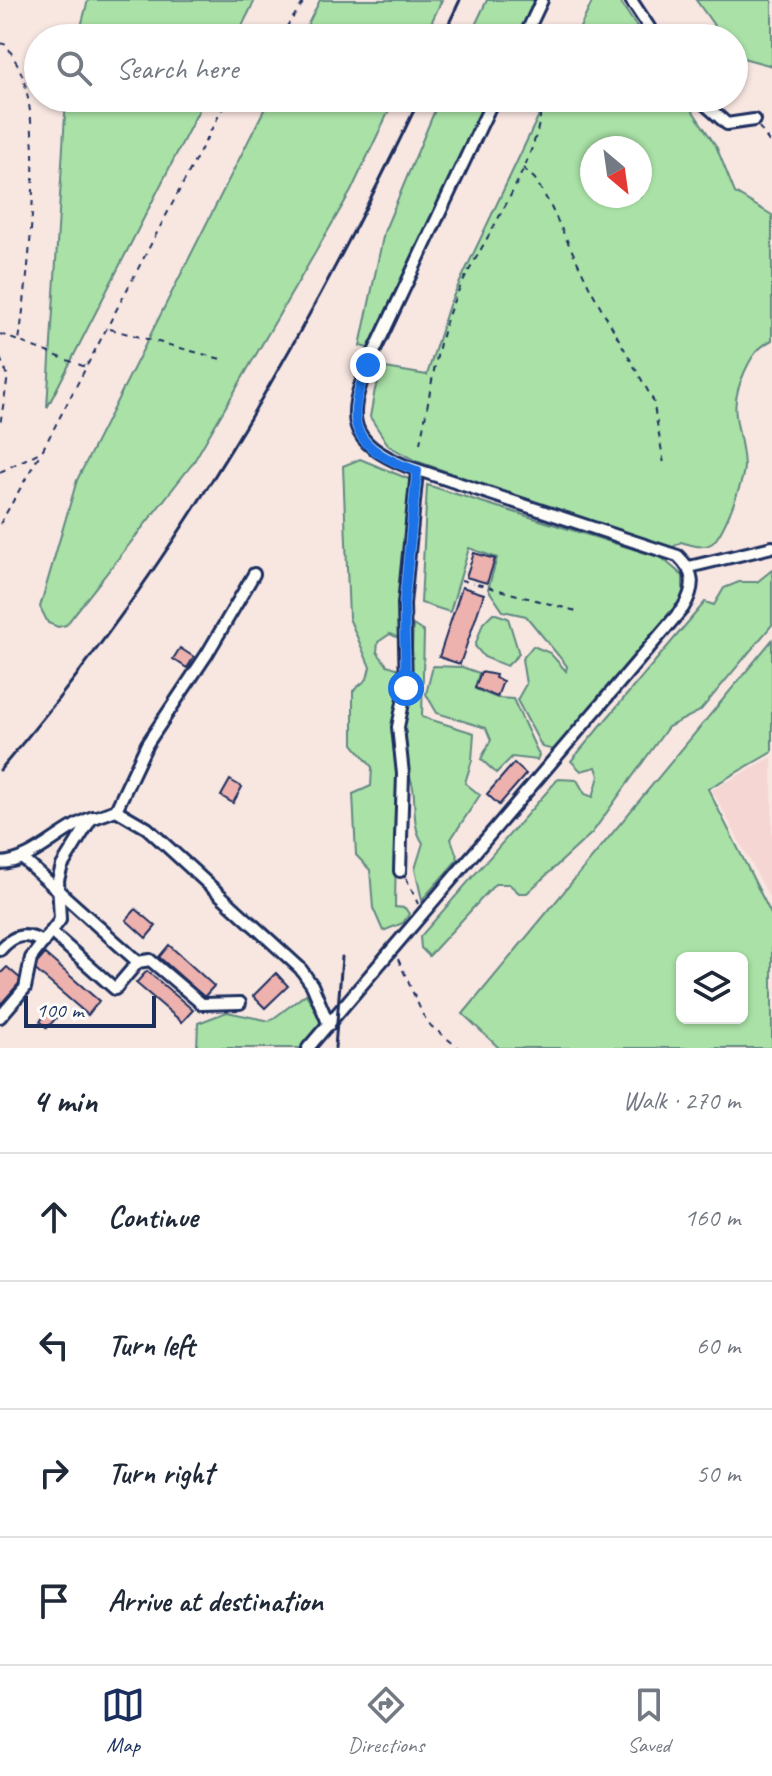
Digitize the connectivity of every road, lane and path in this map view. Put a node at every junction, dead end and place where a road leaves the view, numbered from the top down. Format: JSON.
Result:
{"nodes":[{"id":1,"x":305,"y":0,"type":"edge"},
{"id":2,"x":542,"y":0,"type":"edge"},
{"id":3,"x":631,"y":0,"type":"edge"},
{"id":4,"x":645,"y":23,"type":"edge"},
{"id":5,"x":289,"y":24,"type":"edge"},
{"id":6,"x":531,"y":24,"type":"edge"},
{"id":7,"x":0,"y":43,"type":"edge"},
{"id":8,"x":24,"y":81,"type":"edge"},
{"id":9,"x":30,"y":112,"type":"edge"},
{"id":10,"x":221,"y":112,"type":"edge"},
{"id":11,"x":487,"y":112,"type":"edge"},
{"id":12,"x":542,"y":112,"type":"edge"},
{"id":13,"x":714,"y":112,"type":"edge"},
{"id":14,"x":754,"y":120,"type":"joint"},
{"id":15,"x":772,"y":146,"type":"edge"},
{"id":16,"x":522,"y":167,"type":"junction"},
{"id":17,"x":109,"y":328,"type":"junction"},
{"id":18,"x":0,"y":334,"type":"edge"},
{"id":19,"x":19,"y":341,"type":"junction"},
{"id":20,"x":0,"y":358,"type":"edge"},
{"id":21,"x":221,"y":359,"type":"dead end"},
{"id":22,"x":89,"y":368,"type":"junction"},
{"id":23,"x":0,"y":425,"type":"edge"},
{"id":24,"x":420,"y":443,"type":"dead end"},
{"id":25,"x":42,"y":451,"type":"junction"},
{"id":26,"x":664,"y":464,"type":"dead end"},
{"id":27,"x":417,"y":471,"type":"junction"},
{"id":28,"x":0,"y":472,"type":"edge"},
{"id":29,"x":0,"y":524,"type":"edge"},
{"id":30,"x":772,"y":547,"type":"edge"},
{"id":31,"x":689,"y":567,"type":"junction"},
{"id":32,"x":254,"y":574,"type":"dead end"},
{"id":33,"x":461,"y":580,"type":"dead end"},
{"id":34,"x":576,"y":611,"type":"dead end"},
{"id":35,"x":116,"y":810,"type":"junction"},
{"id":36,"x":99,"y":814,"type":"junction"},
{"id":37,"x":23,"y":859,"type":"junction"},
{"id":38,"x":0,"y":863,"type":"edge"},
{"id":39,"x":400,"y":871,"type":"joint"},
{"id":40,"x":60,"y":893,"type":"junction"},
{"id":41,"x":425,"y":911,"type":"junction"},
{"id":42,"x":52,"y":933,"type":"junction"},
{"id":43,"x":43,"y":943,"type":"junction"},
{"id":44,"x":394,"y":949,"type":"junction"},
{"id":45,"x":0,"y":950,"type":"edge"},
{"id":46,"x":138,"y":962,"type":"junction"},
{"id":47,"x":240,"y":1003,"type":"dead end"},
{"id":48,"x":0,"y":1017,"type":"edge"},
{"id":49,"x":329,"y":1025,"type":"junction"},
{"id":50,"x":308,"y":1048,"type":"edge"},
{"id":51,"x":459,"y":1048,"type":"edge"}],
"edges":[{"from":1,"to":5,"type":"path"},
{"from":2,"to":6,"type":"street"},
{"from":3,"to":4,"type":"street"},
{"from":7,"to":8,"type":"path"},
{"from":9,"to":19,"type":"path"},
{"from":10,"to":17,"type":"path"},
{"from":11,"to":27,"type":"street"},
{"from":12,"to":16,"type":"path"},
{"from":13,"to":14,"type":"street"},
{"from":14,"to":15,"type":"path"},
{"from":16,"to":24,"type":"path"},
{"from":16,"to":26,"type":"path"},
{"from":17,"to":21,"type":"path"},
{"from":17,"to":22,"type":"path"},
{"from":18,"to":19,"type":"path"},
{"from":19,"to":22,"type":"path"},
{"from":20,"to":23,"type":"path"},
{"from":22,"to":25,"type":"path"},
{"from":25,"to":28,"type":"path"},
{"from":25,"to":29,"type":"path"},
{"from":27,"to":31,"type":"street"},
{"from":27,"to":39,"type":"street"},
{"from":30,"to":31,"type":"street"},
{"from":31,"to":41,"type":"street"},
{"from":32,"to":35,"type":"street"},
{"from":33,"to":34,"type":"path"},
{"from":35,"to":36,"type":"street"},
{"from":35,"to":49,"type":"street"},
{"from":36,"to":37,"type":"street"},
{"from":36,"to":40,"type":"street"},
{"from":37,"to":38,"type":"street"},
{"from":37,"to":40,"type":"street"},
{"from":39,"to":41,"type":"path"},
{"from":40,"to":42,"type":"street"},
{"from":40,"to":46,"type":"street"},
{"from":41,"to":44,"type":"street"},
{"from":42,"to":43,"type":"street"},
{"from":42,"to":46,"type":"street"},
{"from":43,"to":45,"type":"street"},
{"from":43,"to":48,"type":"street"},
{"from":44,"to":49,"type":"street"},
{"from":44,"to":51,"type":"path"},
{"from":46,"to":47,"type":"street"},
{"from":49,"to":50,"type":"street"}]}
